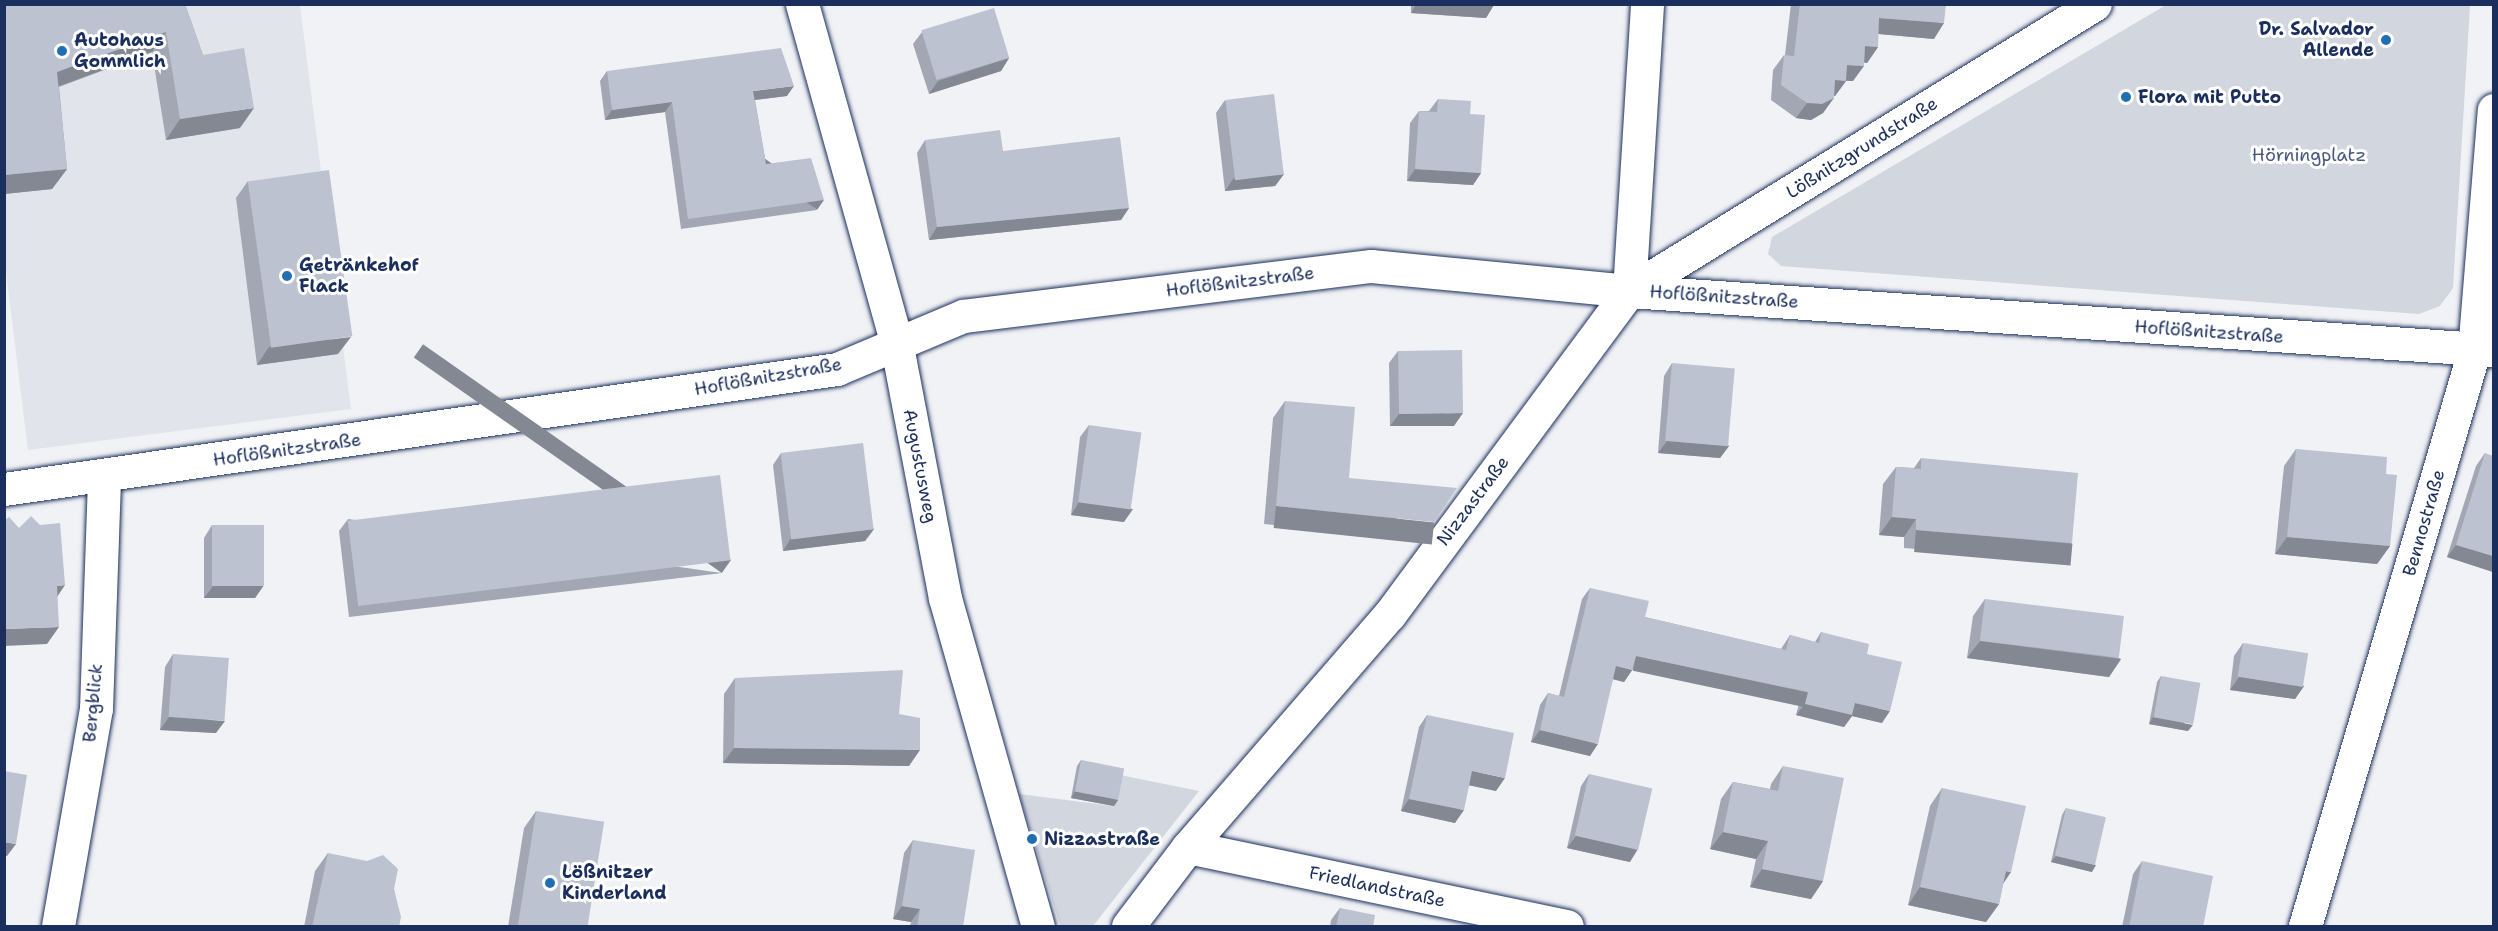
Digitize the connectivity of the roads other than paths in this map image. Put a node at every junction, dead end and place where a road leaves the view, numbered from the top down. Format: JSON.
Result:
{"nodes":[{"id":1,"x":802,"y":4,"type":"edge"},
{"id":2,"x":1647,"y":4,"type":"edge"},
{"id":3,"x":2095,"y":4,"type":"edge"},
{"id":4,"x":2493,"y":110,"type":"edge"},
{"id":5,"x":1629,"y":291,"type":"junction"},
{"id":6,"x":896,"y":341,"type":"junction"},
{"id":7,"x":2484,"y":350,"type":"edge"},
{"id":8,"x":104,"y":476,"type":"junction"},
{"id":9,"x":4,"y":489,"type":"edge"},
{"id":10,"x":1188,"y":847,"type":"junction"},
{"id":11,"x":58,"y":927,"type":"edge"},
{"id":12,"x":1038,"y":927,"type":"edge"},
{"id":13,"x":1128,"y":927,"type":"edge"},
{"id":14,"x":1567,"y":927,"type":"edge"},
{"id":15,"x":2305,"y":927,"type":"edge"}],
"edges":[{"from":1,"to":6,"type":"street","name":"Augustusweg"},
{"from":2,"to":5,"type":"street"},
{"from":3,"to":5,"type":"street","name":"Lößnitzgrundstraße"},
{"from":4,"to":7,"type":"street","name":"Bennostraße"},
{"from":5,"to":6,"type":"street","name":"Hoflößnitzstraße"},
{"from":5,"to":7,"type":"street","name":"Hoflößnitzstraße"},
{"from":5,"to":10,"type":"street","name":"Nizzastraße"},
{"from":6,"to":8,"type":"street","name":"Hoflößnitzstraße"},
{"from":6,"to":12,"type":"street","name":"Augustusweg"},
{"from":7,"to":15,"type":"street","name":"Bennostraße"},
{"from":8,"to":9,"type":"street","name":"Hoflößnitzstraße"},
{"from":8,"to":11,"type":"street","name":"Bergblick"},
{"from":10,"to":13,"type":"street","name":"Nizzastraße"},
{"from":10,"to":14,"type":"street","name":"Friedlandstraße"}]}
